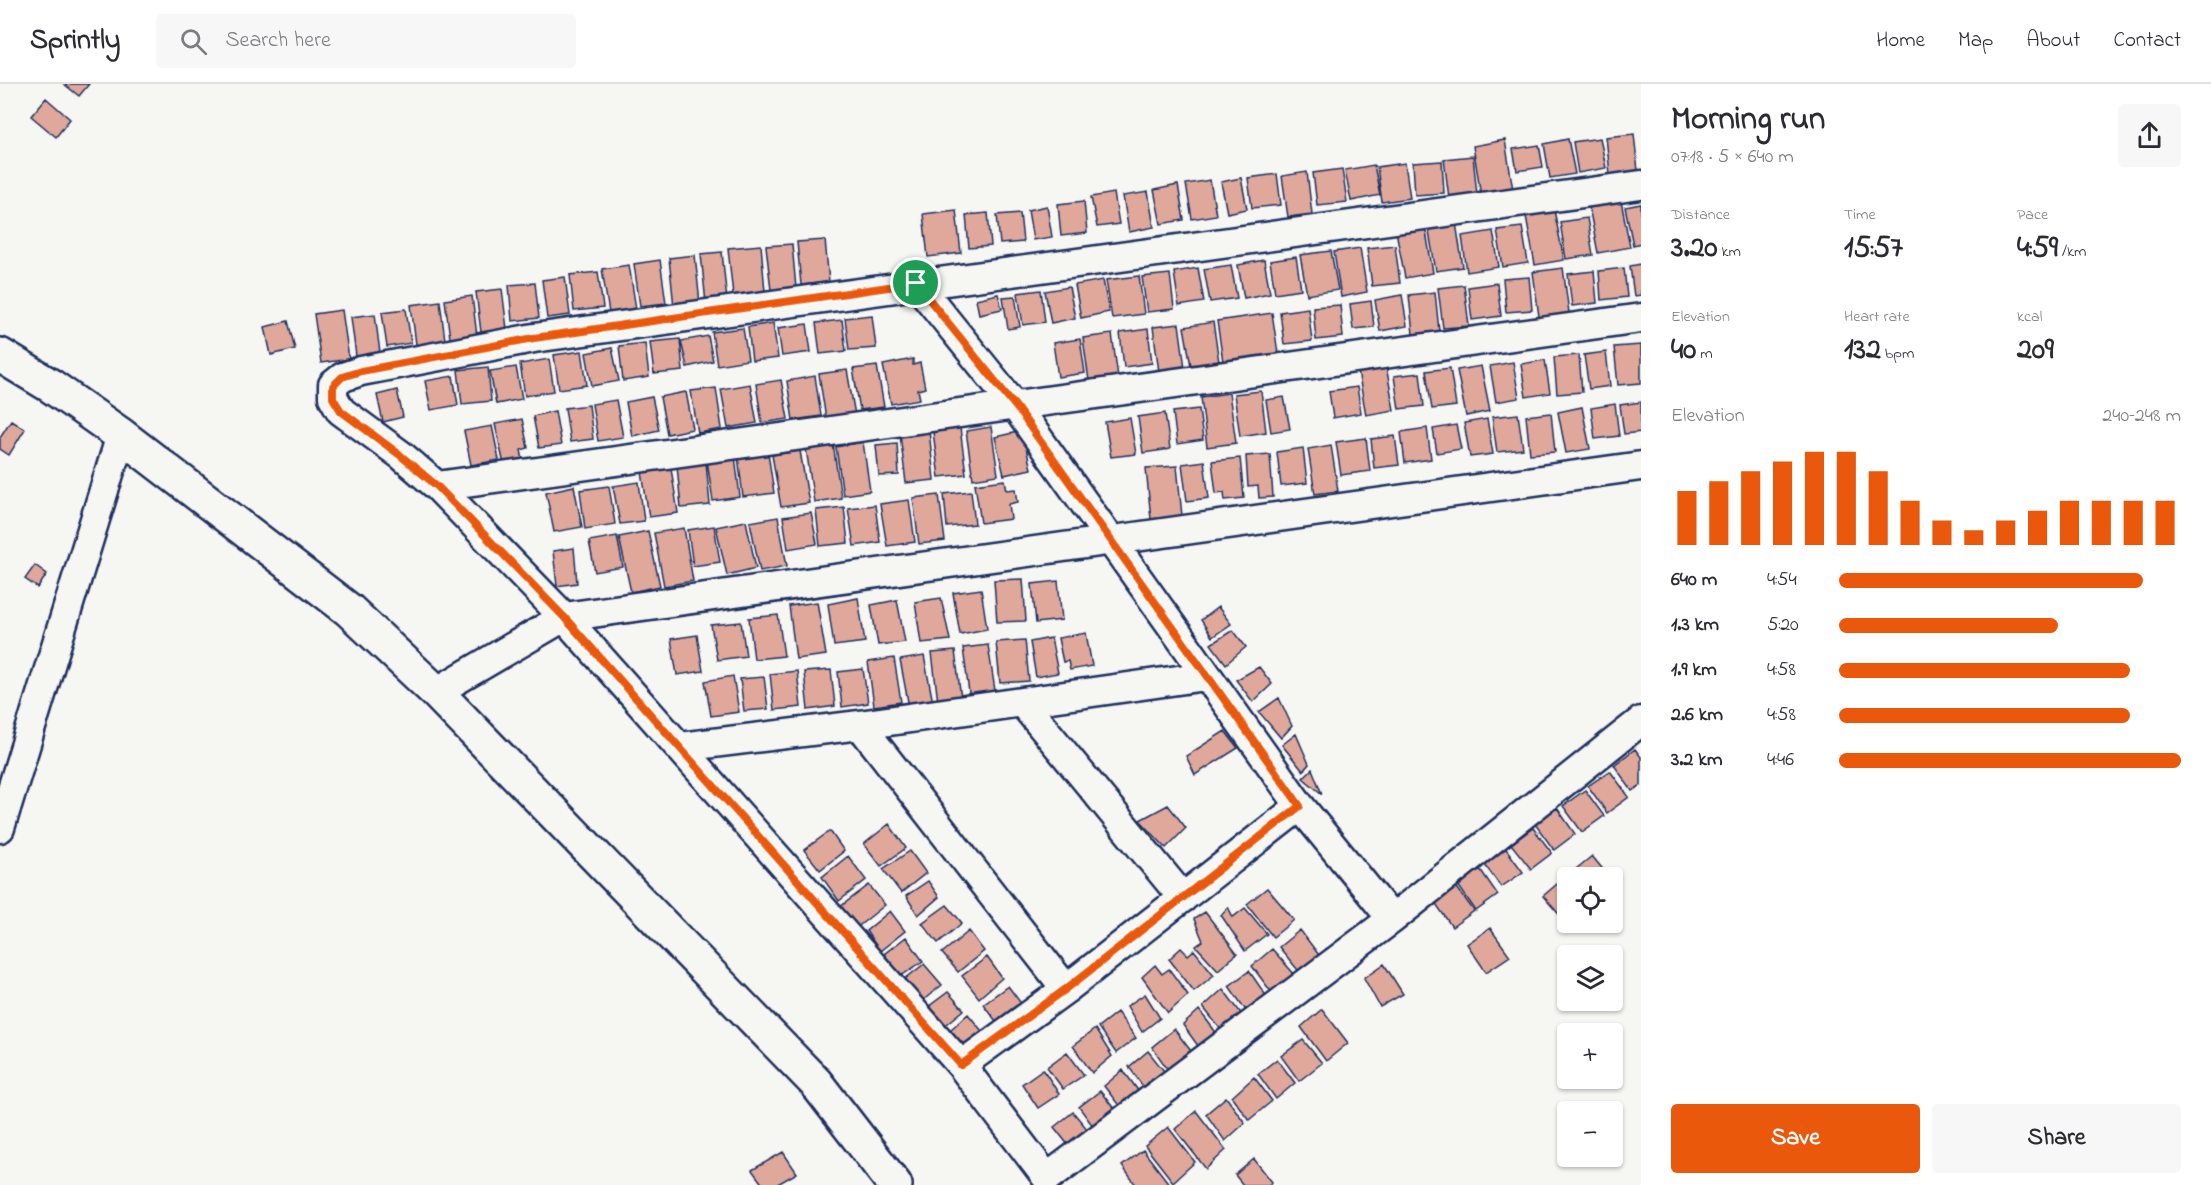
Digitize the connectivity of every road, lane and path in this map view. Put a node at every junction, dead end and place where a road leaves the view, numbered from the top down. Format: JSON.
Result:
{"nodes":[{"id":1,"x":1641,"y":185,"type":"edge"},
{"id":2,"x":916,"y":283,"type":"junction"},
{"id":3,"x":1641,"y":318,"type":"edge"},
{"id":4,"x":0,"y":355,"type":"edge"},
{"id":5,"x":1016,"y":407,"type":"junction"},
{"id":6,"x":121,"y":435,"type":"junction"},
{"id":7,"x":1641,"y":466,"type":"edge"},
{"id":8,"x":437,"y":486,"type":"junction"},
{"id":9,"x":1110,"y":539,"type":"junction"},
{"id":10,"x":564,"y":617,"type":"junction"},
{"id":11,"x":1206,"y":676,"type":"junction"},
{"id":12,"x":436,"y":692,"type":"junction"},
{"id":13,"x":1022,"y":702,"type":"junction"},
{"id":14,"x":1641,"y":721,"type":"edge"},
{"id":15,"x":860,"y":726,"type":"junction"},
{"id":16,"x":680,"y":747,"type":"junction"},
{"id":17,"x":1300,"y":806,"type":"junction"},
{"id":18,"x":0,"y":828,"type":"edge"},
{"id":19,"x":1184,"y":898,"type":"junction"},
{"id":20,"x":1392,"y":919,"type":"junction"},
{"id":21,"x":1066,"y":989,"type":"junction"},
{"id":22,"x":961,"y":1065,"type":"junction"},
{"id":23,"x":1043,"y":1182,"type":"edge"},
{"id":24,"x":895,"y":1185,"type":"edge"}],
"edges":[{"from":1,"to":2,"type":"street"},
{"from":2,"to":5,"type":"street"},
{"from":2,"to":8,"type":"street"},
{"from":3,"to":5,"type":"street"},
{"from":4,"to":6,"type":"street"},
{"from":5,"to":8,"type":"street"},
{"from":5,"to":9,"type":"street"},
{"from":6,"to":12,"type":"street"},
{"from":6,"to":18,"type":"street"},
{"from":7,"to":9,"type":"street"},
{"from":8,"to":10,"type":"street"},
{"from":9,"to":10,"type":"street"},
{"from":9,"to":11,"type":"street"},
{"from":10,"to":12,"type":"street"},
{"from":10,"to":16,"type":"street"},
{"from":11,"to":13,"type":"street"},
{"from":11,"to":17,"type":"street"},
{"from":12,"to":24,"type":"street"},
{"from":13,"to":15,"type":"street"},
{"from":13,"to":19,"type":"street"},
{"from":14,"to":20,"type":"street"},
{"from":15,"to":16,"type":"street"},
{"from":15,"to":21,"type":"street"},
{"from":16,"to":22,"type":"street"},
{"from":17,"to":19,"type":"street"},
{"from":17,"to":20,"type":"street"},
{"from":19,"to":21,"type":"street"},
{"from":20,"to":23,"type":"street"},
{"from":21,"to":22,"type":"street"},
{"from":22,"to":23,"type":"street"}]}
